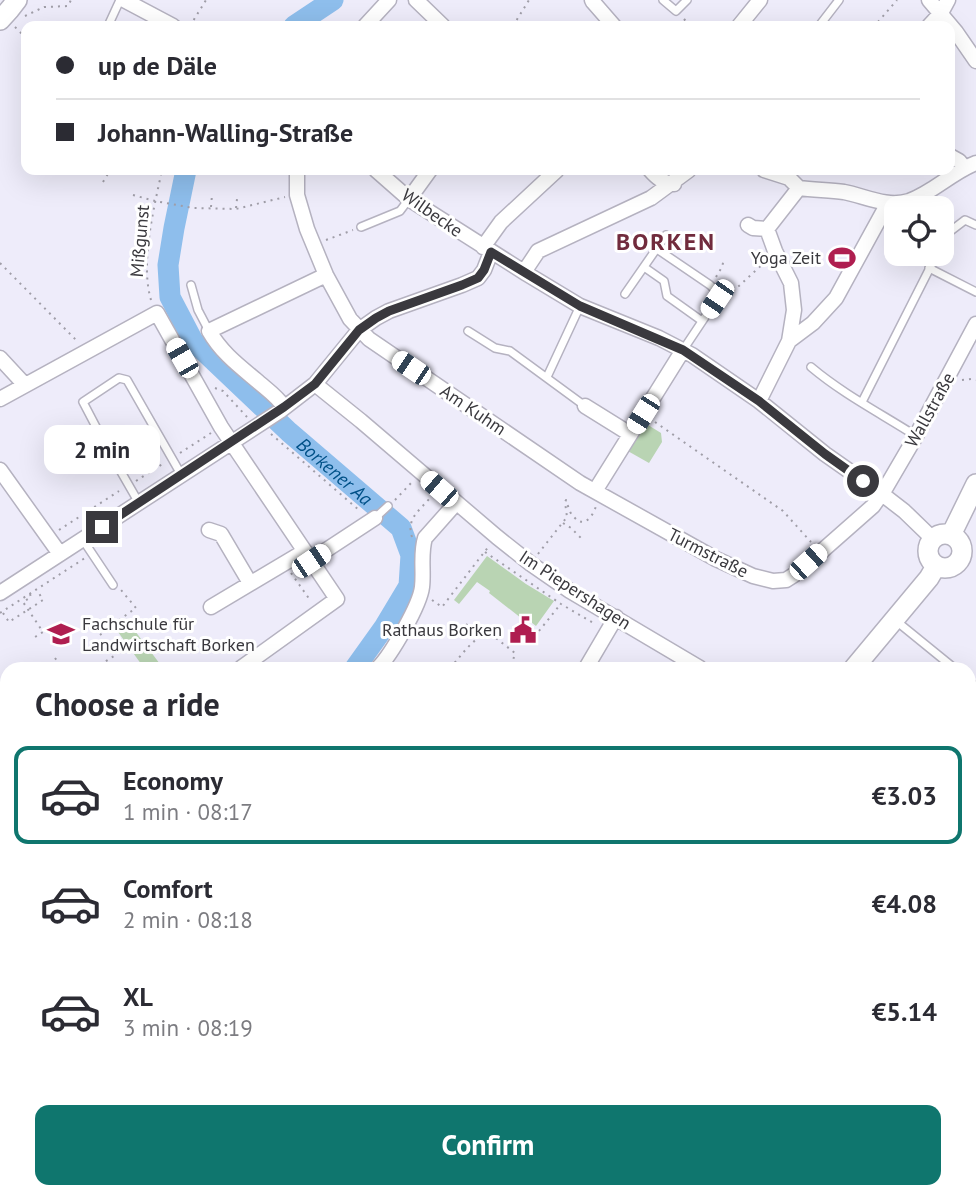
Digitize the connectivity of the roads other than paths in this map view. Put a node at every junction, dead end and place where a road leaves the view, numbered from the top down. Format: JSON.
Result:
{"nodes":[{"id":1,"x":122,"y":0,"type":"edge"},
{"id":2,"x":389,"y":0,"type":"edge"},
{"id":3,"x":416,"y":0,"type":"edge"},
{"id":4,"x":593,"y":0,"type":"edge"},
{"id":5,"x":663,"y":0,"type":"edge"},
{"id":6,"x":687,"y":0,"type":"edge"},
{"id":7,"x":760,"y":0,"type":"edge"},
{"id":8,"x":839,"y":0,"type":"edge"},
{"id":9,"x":929,"y":0,"type":"edge"},
{"id":10,"x":944,"y":7,"type":"edge"},
{"id":11,"x":19,"y":9,"type":"edge"},
{"id":12,"x":110,"y":21,"type":"edge"},
{"id":13,"x":163,"y":21,"type":"edge"},
{"id":14,"x":370,"y":21,"type":"edge"},
{"id":15,"x":438,"y":21,"type":"edge"},
{"id":16,"x":610,"y":21,"type":"edge"},
{"id":17,"x":742,"y":21,"type":"edge"},
{"id":18,"x":823,"y":21,"type":"edge"},
{"id":19,"x":933,"y":21,"type":"edge"},
{"id":20,"x":6,"y":22,"type":"edge"},
{"id":21,"x":955,"y":26,"type":"edge"},
{"id":22,"x":976,"y":61,"type":"edge"},
{"id":23,"x":970,"y":165,"type":"edge"},
{"id":24,"x":297,"y":175,"type":"edge"},
{"id":25,"x":382,"y":175,"type":"edge"},
{"id":26,"x":426,"y":175,"type":"edge"},
{"id":27,"x":551,"y":175,"type":"edge"},
{"id":28,"x":654,"y":175,"type":"edge"},
{"id":29,"x":684,"y":175,"type":"edge"},
{"id":30,"x":780,"y":175,"type":"edge"},
{"id":31,"x":674,"y":184,"type":"junction"},
{"id":32,"x":799,"y":188,"type":"junction"},
{"id":33,"x":918,"y":196,"type":"edge"},
{"id":34,"x":409,"y":199,"type":"junction"},
{"id":35,"x":884,"y":202,"type":"edge"},
{"id":36,"x":884,"y":210,"type":"edge"},
{"id":37,"x":748,"y":225,"type":"dead end"},
{"id":38,"x":976,"y":225,"type":"edge"},
{"id":39,"x":361,"y":227,"type":"road end"},
{"id":40,"x":954,"y":228,"type":"edge"},
{"id":41,"x":767,"y":229,"type":"junction"},
{"id":42,"x":666,"y":235,"type":"dead end"},
{"id":43,"x":657,"y":249,"type":"junction"},
{"id":44,"x":487,"y":250,"type":"junction"},
{"id":45,"x":644,"y":267,"type":"junction"},
{"id":46,"x":929,"y":268,"type":"joint"},
{"id":47,"x":524,"y":272,"type":"junction"},
{"id":48,"x":326,"y":275,"type":"junction"},
{"id":49,"x":191,"y":285,"type":"dead end"},
{"id":50,"x":976,"y":292,"type":"edge"},
{"id":51,"x":625,"y":294,"type":"dead end"},
{"id":52,"x":580,"y":306,"type":"junction"},
{"id":53,"x":702,"y":321,"type":"junction"},
{"id":54,"x":976,"y":324,"type":"edge"},
{"id":55,"x":359,"y":330,"type":"junction"},
{"id":56,"x":209,"y":331,"type":"junction"},
{"id":57,"x":468,"y":331,"type":"dead end"},
{"id":58,"x":789,"y":341,"type":"junction"},
{"id":59,"x":683,"y":350,"type":"junction"},
{"id":60,"x":0,"y":358,"type":"edge"},
{"id":61,"x":811,"y":367,"type":"dead end"},
{"id":62,"x":548,"y":377,"type":"junction"},
{"id":63,"x":315,"y":384,"type":"junction"},
{"id":64,"x":25,"y":385,"type":"junction"},
{"id":65,"x":0,"y":399,"type":"edge"},
{"id":66,"x":759,"y":401,"type":"junction"},
{"id":67,"x":862,"y":402,"type":"junction"},
{"id":68,"x":586,"y":405,"type":"joint"},
{"id":69,"x":282,"y":409,"type":"junction"},
{"id":70,"x":631,"y":434,"type":"junction"},
{"id":71,"x":916,"y":436,"type":"junction"},
{"id":72,"x":232,"y":443,"type":"junction"},
{"id":73,"x":0,"y":470,"type":"edge"},
{"id":74,"x":182,"y":476,"type":"junction"},
{"id":75,"x":975,"y":488,"type":"edge"},
{"id":76,"x":595,"y":491,"type":"junction"},
{"id":77,"x":882,"y":494,"type":"junction"},
{"id":78,"x":139,"y":503,"type":"junction"},
{"id":79,"x":456,"y":503,"type":"junction"},
{"id":80,"x":388,"y":506,"type":"road end"},
{"id":81,"x":373,"y":519,"type":"joint"},
{"id":82,"x":209,"y":530,"type":"dead end"},
{"id":83,"x":942,"y":537,"type":"junction"},
{"id":84,"x":83,"y":540,"type":"junction"},
{"id":85,"x":60,"y":554,"type":"junction"},
{"id":86,"x":308,"y":556,"type":"junction"},
{"id":87,"x":969,"y":562,"type":"edge"},
{"id":88,"x":936,"y":566,"type":"junction"},
{"id":89,"x":250,"y":583,"type":"junction"},
{"id":90,"x":113,"y":585,"type":"road end"},
{"id":91,"x":0,"y":593,"type":"edge"},
{"id":92,"x":211,"y":607,"type":"dead end"},
{"id":93,"x":895,"y":620,"type":"junction"},
{"id":94,"x":613,"y":623,"type":"junction"},
{"id":95,"x":249,"y":662,"type":"edge"},
{"id":96,"x":382,"y":662,"type":"edge"},
{"id":97,"x":590,"y":662,"type":"edge"},
{"id":98,"x":688,"y":662,"type":"edge"},
{"id":99,"x":861,"y":662,"type":"edge"},
{"id":100,"x":947,"y":662,"type":"edge"}],
"edges":[{"from":1,"to":12,"type":"lane"},
{"from":1,"to":13,"type":"street"},
{"from":2,"to":14,"type":"street"},
{"from":3,"to":15,"type":"street"},
{"from":4,"to":16,"type":"street"},
{"from":5,"to":6,"type":"lane"},
{"from":7,"to":17,"type":"street"},
{"from":8,"to":18,"type":"lane"},
{"from":9,"to":10,"type":"street"},
{"from":10,"to":19,"type":"street"},
{"from":11,"to":20,"type":"main road"},
{"from":21,"to":22,"type":"street"},
{"from":23,"to":33,"type":"street"},
{"from":24,"to":48,"type":"street","name":"Am Kuhm"},
{"from":25,"to":34,"type":"street","name":"Wilbecke"},
{"from":26,"to":34,"type":"street"},
{"from":27,"to":44,"type":"street"},
{"from":28,"to":31,"type":"street"},
{"from":29,"to":31,"type":"street"},
{"from":30,"to":32,"type":"street"},
{"from":31,"to":47,"type":"street"},
{"from":32,"to":35,"type":"street"},
{"from":32,"to":41,"type":"street"},
{"from":34,"to":39,"type":"lane"},
{"from":34,"to":44,"type":"street","name":"Wilbecke"},
{"from":36,"to":58,"type":"street"},
{"from":37,"to":41,"type":"street"},
{"from":38,"to":40,"type":"lane"},
{"from":41,"to":58,"type":"street"},
{"from":42,"to":43,"type":"lane"},
{"from":43,"to":45,"type":"lane"},
{"from":43,"to":53,"type":"lane"},
{"from":44,"to":47,"type":"street","name":"Wilbecke"},
{"from":44,"to":55,"type":"street"},
{"from":45,"to":51,"type":"lane"},
{"from":45,"to":53,"type":"lane"},
{"from":46,"to":50,"type":"lane"},
{"from":46,"to":67,"type":"lane"},
{"from":47,"to":52,"type":"street","name":"Wilbecke"},
{"from":48,"to":55,"type":"street","name":"Am Kuhm"},
{"from":48,"to":56,"type":"street"},
{"from":49,"to":56,"type":"lane"},
{"from":52,"to":59,"type":"street","name":"Wilbecke"},
{"from":52,"to":62,"type":"lane"},
{"from":53,"to":59,"type":"lane"},
{"from":54,"to":71,"type":"street","name":"Wallstraße"},
{"from":55,"to":63,"type":"street"},
{"from":55,"to":76,"type":"street","name":"Am Kuhm"},
{"from":56,"to":69,"type":"street"},
{"from":57,"to":62,"type":"lane"},
{"from":58,"to":66,"type":"street"},
{"from":59,"to":66,"type":"street","name":"Wilbecke"},
{"from":59,"to":70,"type":"street"},
{"from":60,"to":64,"type":"street"},
{"from":61,"to":67,"type":"lane"},
{"from":62,"to":68,"type":"lane"},
{"from":63,"to":69,"type":"street"},
{"from":63,"to":79,"type":"street","name":"Im Piepershagen"},
{"from":64,"to":65,"type":"street"},
{"from":64,"to":72,"type":"street"},
{"from":66,"to":77,"type":"street","name":"Wilbecke"},
{"from":67,"to":71,"type":"lane"},
{"from":68,"to":70,"type":"street"},
{"from":69,"to":72,"type":"street"},
{"from":70,"to":76,"type":"street"},
{"from":71,"to":77,"type":"street","name":"Wallstraße"},
{"from":72,"to":74,"type":"street"},
{"from":72,"to":86,"type":"street"},
{"from":73,"to":85,"type":"street"},
{"from":74,"to":78,"type":"street"},
{"from":74,"to":78,"type":"lane"},
{"from":75,"to":83,"type":"main road"},
{"from":76,"to":77,"type":"street","name":"Turmstraße"},
{"from":77,"to":83,"type":"street","name":"Wilbecke"},
{"from":78,"to":84,"type":"street"},
{"from":79,"to":94,"type":"street","name":"Im Piepershagen"},
{"from":79,"to":96,"type":"street"},
{"from":80,"to":81,"type":"lane"},
{"from":81,"to":86,"type":"street"},
{"from":82,"to":89,"type":"street"},
{"from":83,"to":87,"type":"main road"},
{"from":83,"to":88,"type":"main road"},
{"from":84,"to":85,"type":"street"},
{"from":84,"to":90,"type":"lane"},
{"from":85,"to":91,"type":"street"},
{"from":86,"to":89,"type":"street"},
{"from":86,"to":95,"type":"street"},
{"from":87,"to":88,"type":"main road"},
{"from":88,"to":93,"type":"main road"},
{"from":89,"to":92,"type":"street"},
{"from":93,"to":99,"type":"main road"},
{"from":93,"to":100,"type":"lane"},
{"from":94,"to":97,"type":"street"},
{"from":94,"to":98,"type":"street","name":"Im Piepershagen"}]}
